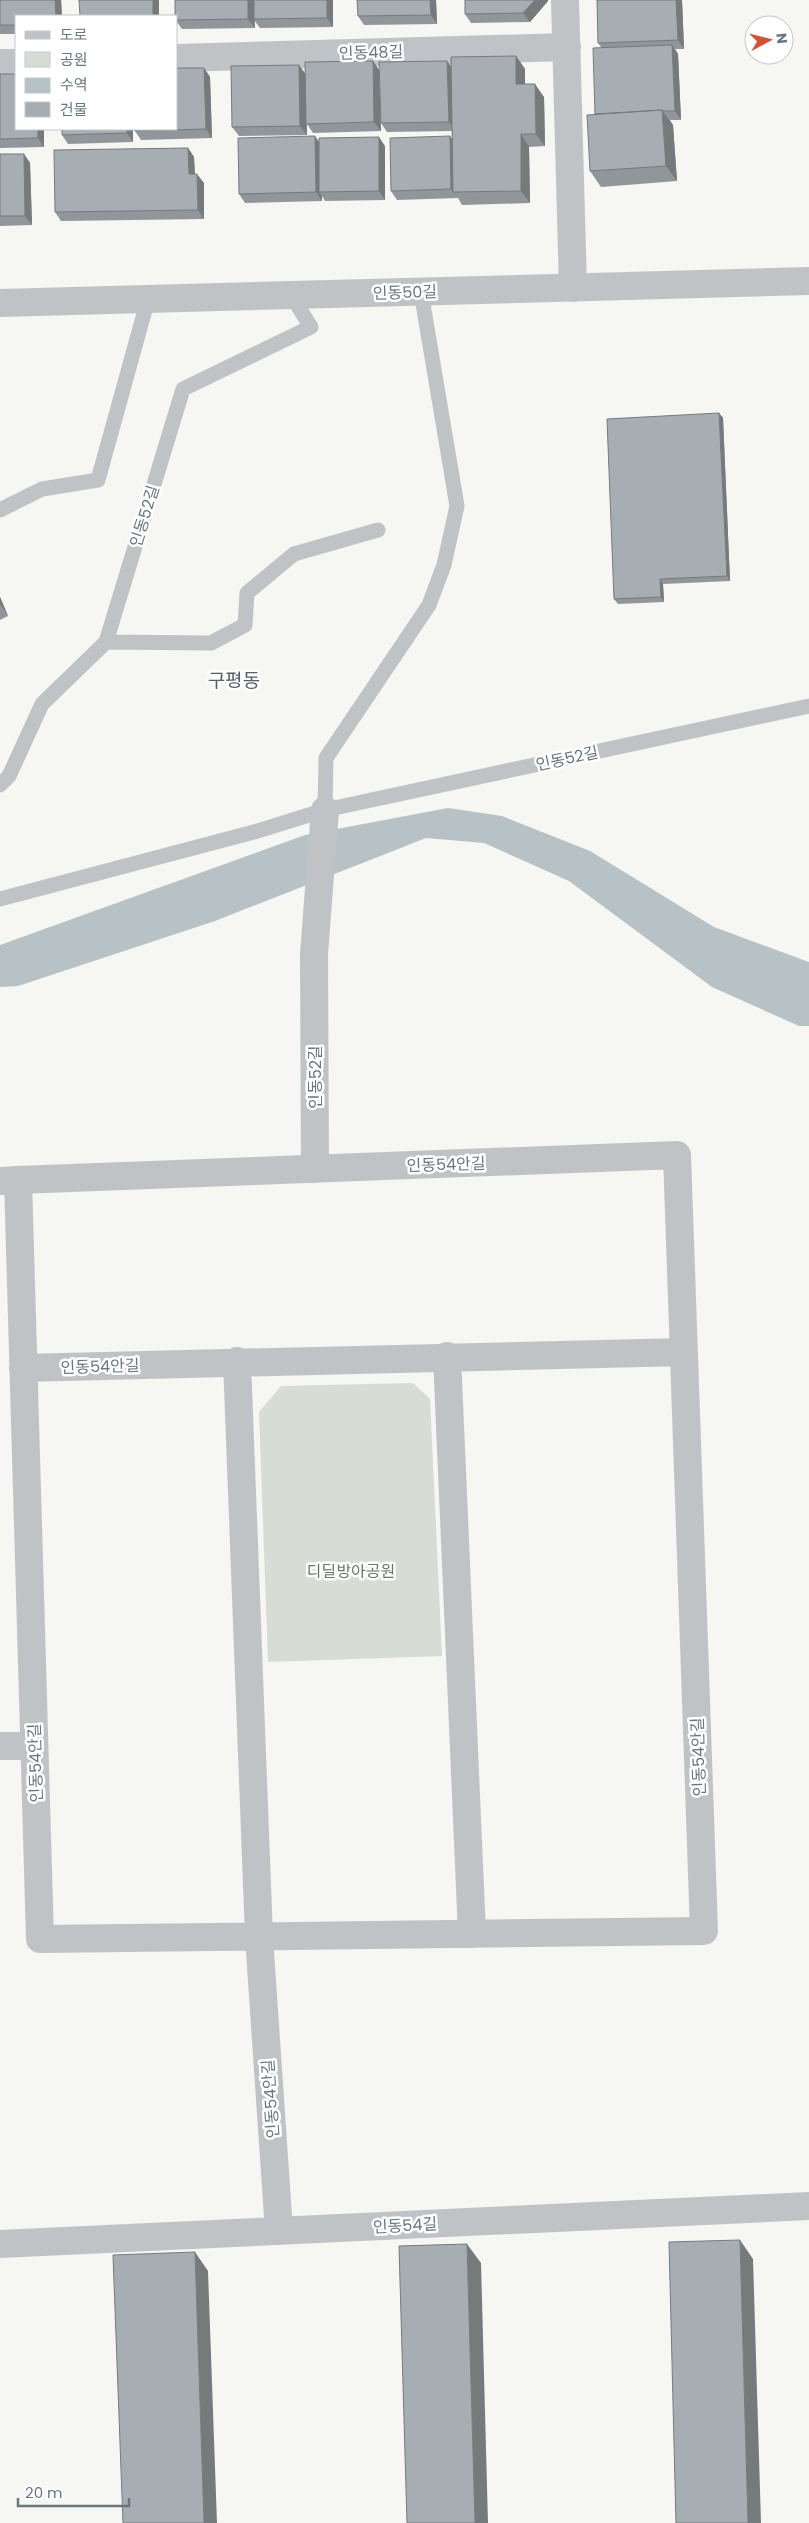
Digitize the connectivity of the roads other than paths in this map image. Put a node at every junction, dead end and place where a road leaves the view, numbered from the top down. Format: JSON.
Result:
{"nodes":[{"id":1,"x":565,"y":0,"type":"edge"},
{"id":2,"x":567,"y":47,"type":"junction"},
{"id":3,"x":178,"y":58,"type":"edge"},
{"id":4,"x":0,"y":63,"type":"edge"},
{"id":5,"x":15,"y":63,"type":"edge"},
{"id":6,"x":809,"y":281,"type":"edge"},
{"id":7,"x":573,"y":288,"type":"junction"},
{"id":8,"x":421,"y":292,"type":"junction"},
{"id":9,"x":290,"y":295,"type":"junction"},
{"id":10,"x":148,"y":299,"type":"junction"},
{"id":11,"x":0,"y":303,"type":"edge"},
{"id":12,"x":0,"y":510,"type":"edge"},
{"id":13,"x":378,"y":530,"type":"dead end"},
{"id":14,"x":106,"y":642,"type":"junction"},
{"id":15,"x":809,"y":706,"type":"edge"},
{"id":16,"x":0,"y":785,"type":"edge"},
{"id":17,"x":325,"y":810,"type":"junction"},
{"id":18,"x":0,"y":899,"type":"edge"},
{"id":19,"x":315,"y":1169,"type":"junction"},
{"id":20,"x":9,"y":1180,"type":"edge"},
{"id":21,"x":684,"y":1352,"type":"junction"},
{"id":22,"x":447,"y":1356,"type":"junction"},
{"id":23,"x":237,"y":1361,"type":"junction"},
{"id":24,"x":23,"y":1368,"type":"junction"},
{"id":25,"x":0,"y":1746,"type":"edge"},
{"id":26,"x":34,"y":1746,"type":"junction"},
{"id":27,"x":472,"y":1934,"type":"junction"},
{"id":28,"x":258,"y":1937,"type":"junction"},
{"id":29,"x":809,"y":2206,"type":"edge"},
{"id":30,"x":279,"y":2231,"type":"junction"},
{"id":31,"x":0,"y":2244,"type":"edge"}],
"edges":[{"from":1,"to":2,"type":"street"},
{"from":2,"to":3,"type":"street","name":"인동48길"},
{"from":2,"to":7,"type":"street"},
{"from":4,"to":5,"type":"street"},
{"from":6,"to":7,"type":"street","name":"인동50길"},
{"from":7,"to":8,"type":"street","name":"인동50길"},
{"from":8,"to":9,"type":"street","name":"인동50길"},
{"from":8,"to":17,"type":"lane"},
{"from":9,"to":10,"type":"street","name":"인동50길"},
{"from":9,"to":14,"type":"lane","name":"인동52길"},
{"from":10,"to":11,"type":"street","name":"인동50길"},
{"from":10,"to":12,"type":"lane"},
{"from":13,"to":14,"type":"lane"},
{"from":14,"to":16,"type":"lane","name":"인동52길"},
{"from":15,"to":17,"type":"lane","name":"인동52길"},
{"from":17,"to":18,"type":"lane","name":"인동52길"},
{"from":17,"to":19,"type":"street","name":"인동52길"},
{"from":19,"to":20,"type":"street","name":"인동54안길"},
{"from":19,"to":21,"type":"street","name":"인동54안길"},
{"from":20,"to":24,"type":"street","name":"인동54안길"},
{"from":21,"to":22,"type":"street","name":"인동54안길"},
{"from":21,"to":27,"type":"street","name":"인동54안길"},
{"from":22,"to":23,"type":"street","name":"인동54안길"},
{"from":22,"to":27,"type":"street"},
{"from":23,"to":24,"type":"street","name":"인동54안길"},
{"from":23,"to":28,"type":"street","name":"인동54안길"},
{"from":24,"to":26,"type":"street","name":"인동54안길"},
{"from":25,"to":26,"type":"street"},
{"from":26,"to":28,"type":"street","name":"인동54안길"},
{"from":27,"to":28,"type":"street","name":"인동54안길"},
{"from":28,"to":30,"type":"street","name":"인동54안길"},
{"from":29,"to":30,"type":"street","name":"인동54길"},
{"from":30,"to":31,"type":"street","name":"인동54길"}]}
